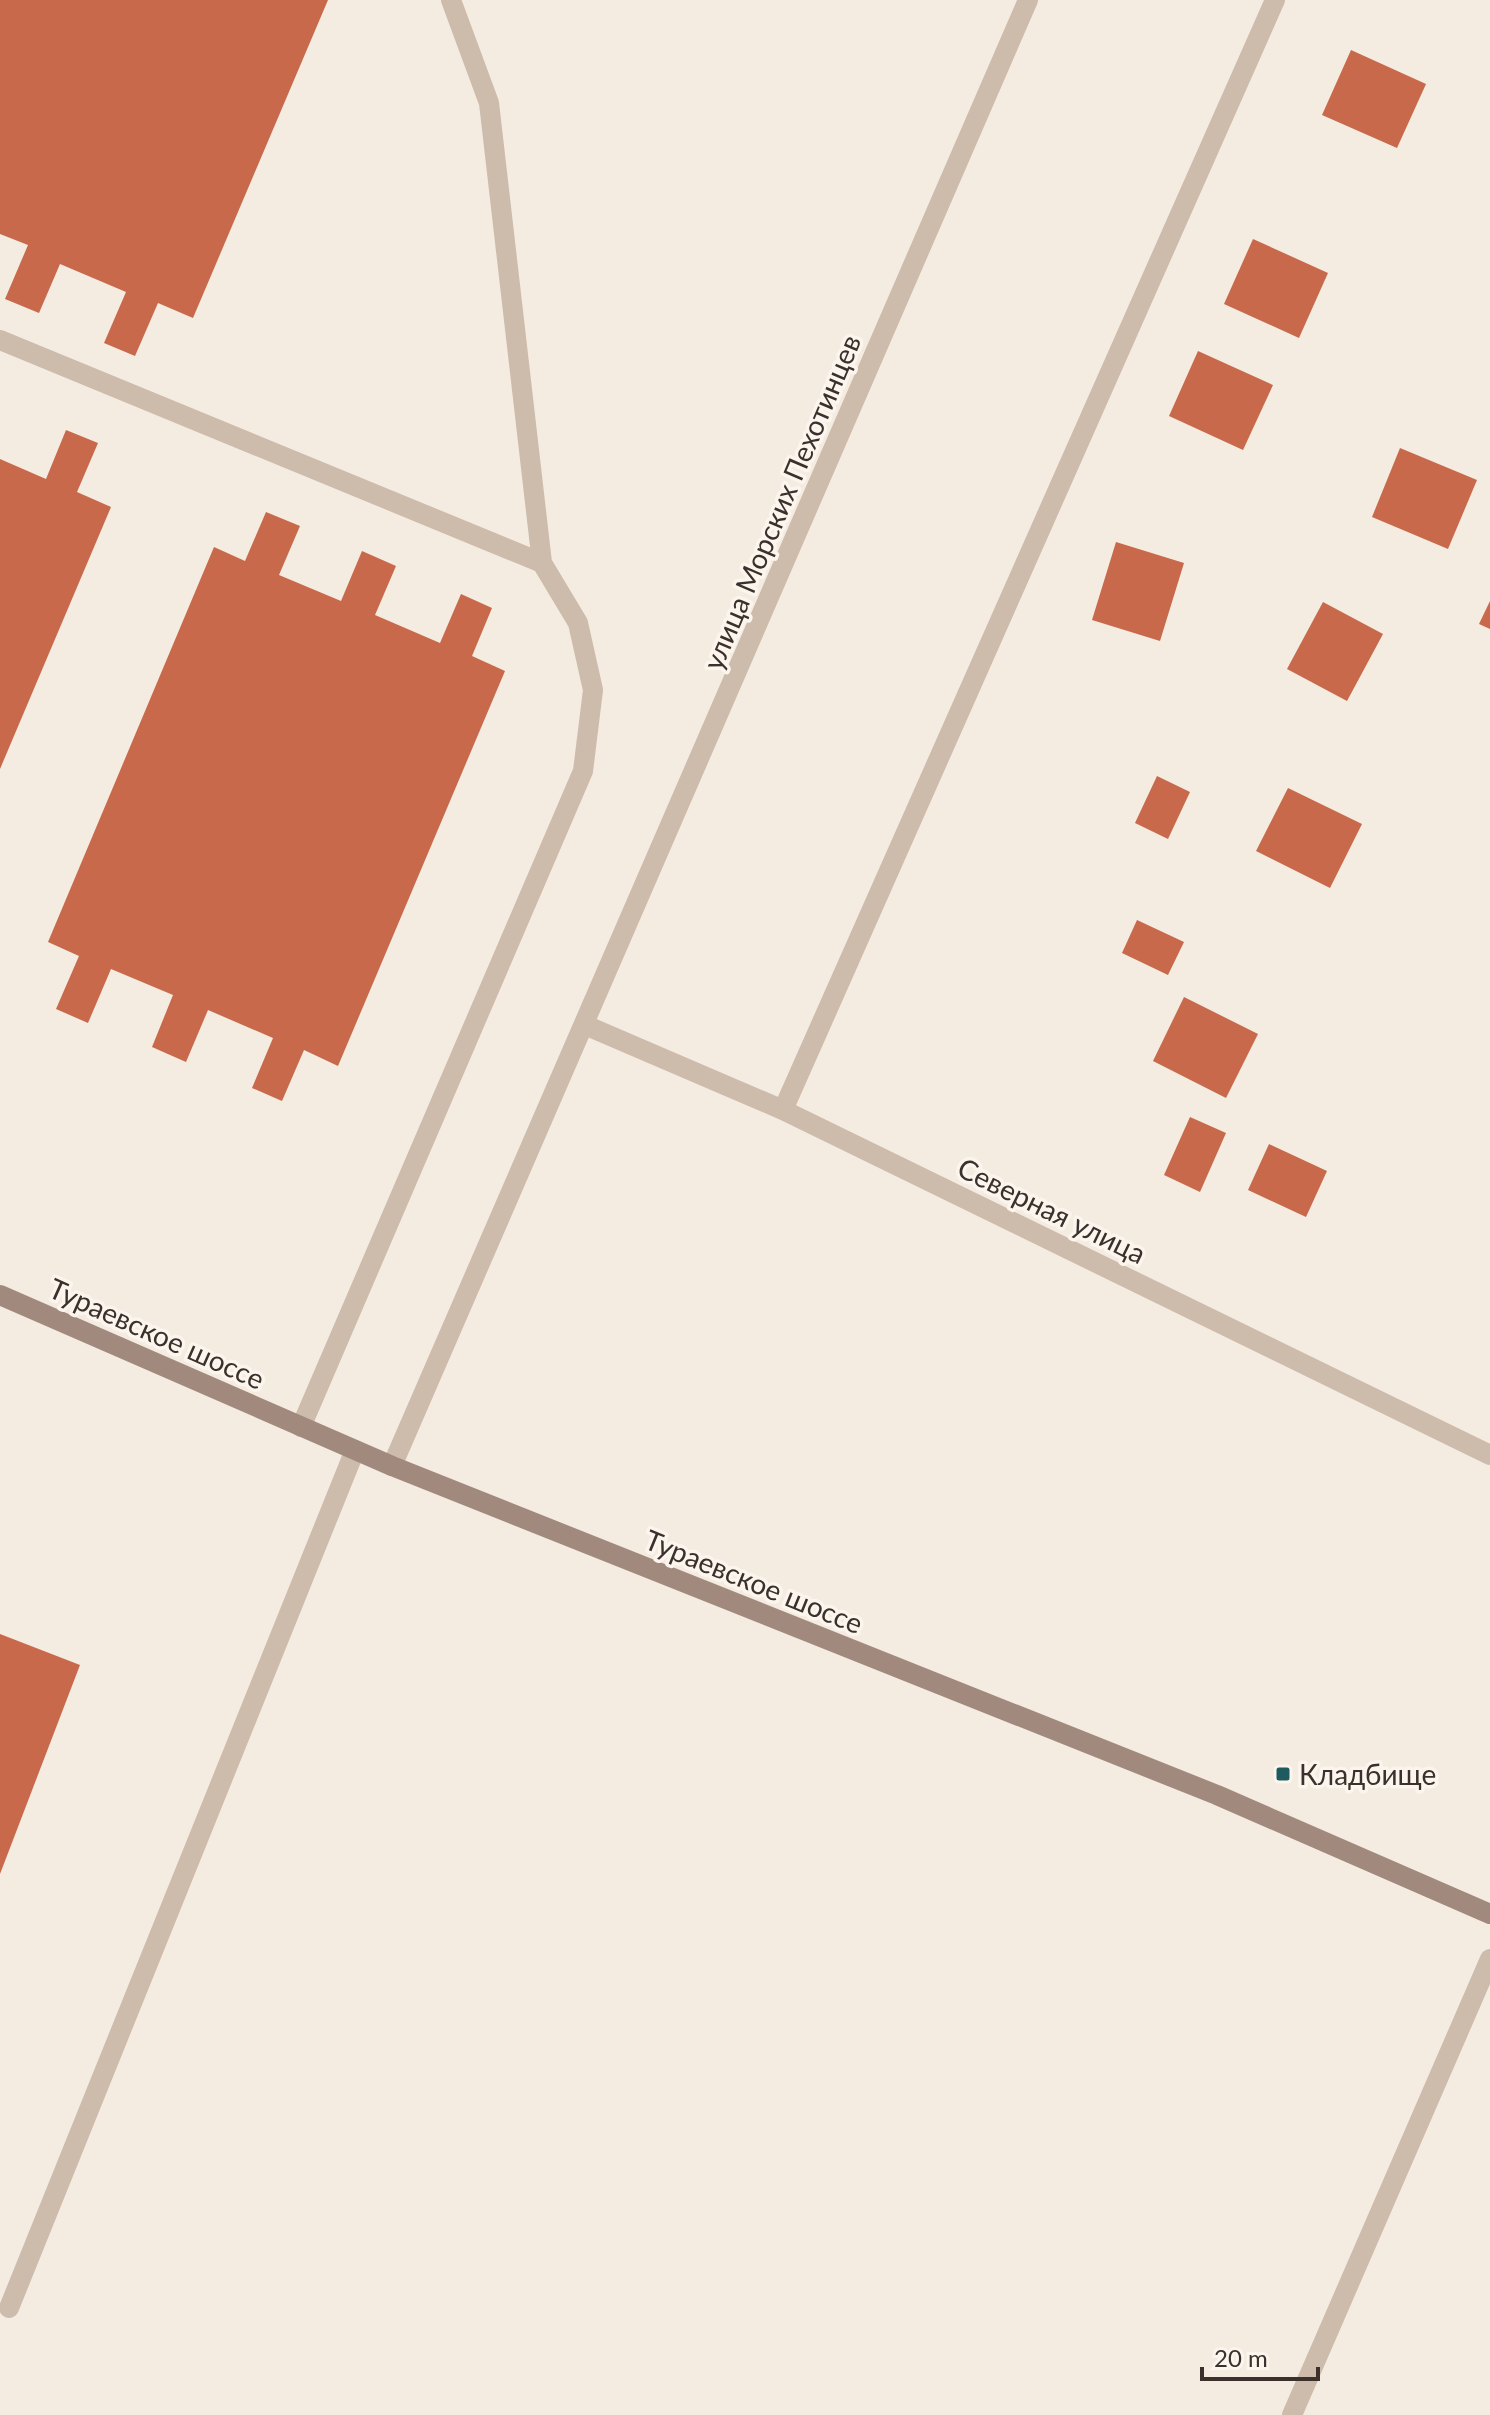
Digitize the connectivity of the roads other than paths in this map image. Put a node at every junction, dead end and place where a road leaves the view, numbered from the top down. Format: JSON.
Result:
{"nodes":[{"id":1,"x":451,"y":0,"type":"edge"},
{"id":2,"x":1028,"y":0,"type":"edge"},
{"id":3,"x":1275,"y":0,"type":"edge"},
{"id":4,"x":0,"y":340,"type":"edge"},
{"id":5,"x":542,"y":563,"type":"junction"},
{"id":6,"x":585,"y":1025,"type":"junction"},
{"id":7,"x":783,"y":1110,"type":"junction"},
{"id":8,"x":0,"y":1295,"type":"edge"},
{"id":9,"x":301,"y":1427,"type":"junction"},
{"id":10,"x":355,"y":1450,"type":"junction"},
{"id":11,"x":1488,"y":1451,"type":"edge"},
{"id":12,"x":392,"y":1466,"type":"junction"},
{"id":13,"x":1490,"y":1914,"type":"edge"},
{"id":14,"x":1490,"y":1959,"type":"edge"},
{"id":15,"x":9,"y":2308,"type":"dead end"},
{"id":16,"x":1292,"y":2415,"type":"edge"}],
"edges":[{"from":1,"to":5,"type":"street"},
{"from":2,"to":6,"type":"street","name":"улица Морских Пехотинцев"},
{"from":3,"to":7,"type":"street"},
{"from":4,"to":5,"type":"street"},
{"from":5,"to":9,"type":"street"},
{"from":6,"to":7,"type":"street","name":"Северная улица"},
{"from":6,"to":12,"type":"street","name":"улица Морских Пехотинцев"},
{"from":7,"to":11,"type":"street","name":"Северная улица"},
{"from":8,"to":9,"type":"main road","name":"Тураевское шоссе"},
{"from":9,"to":10,"type":"main road","name":"Тураевское шоссе"},
{"from":10,"to":12,"type":"main road","name":"Тураевское шоссе"},
{"from":10,"to":15,"type":"street"},
{"from":12,"to":13,"type":"main road","name":"Тураевское шоссе"},
{"from":14,"to":16,"type":"street"}]}
